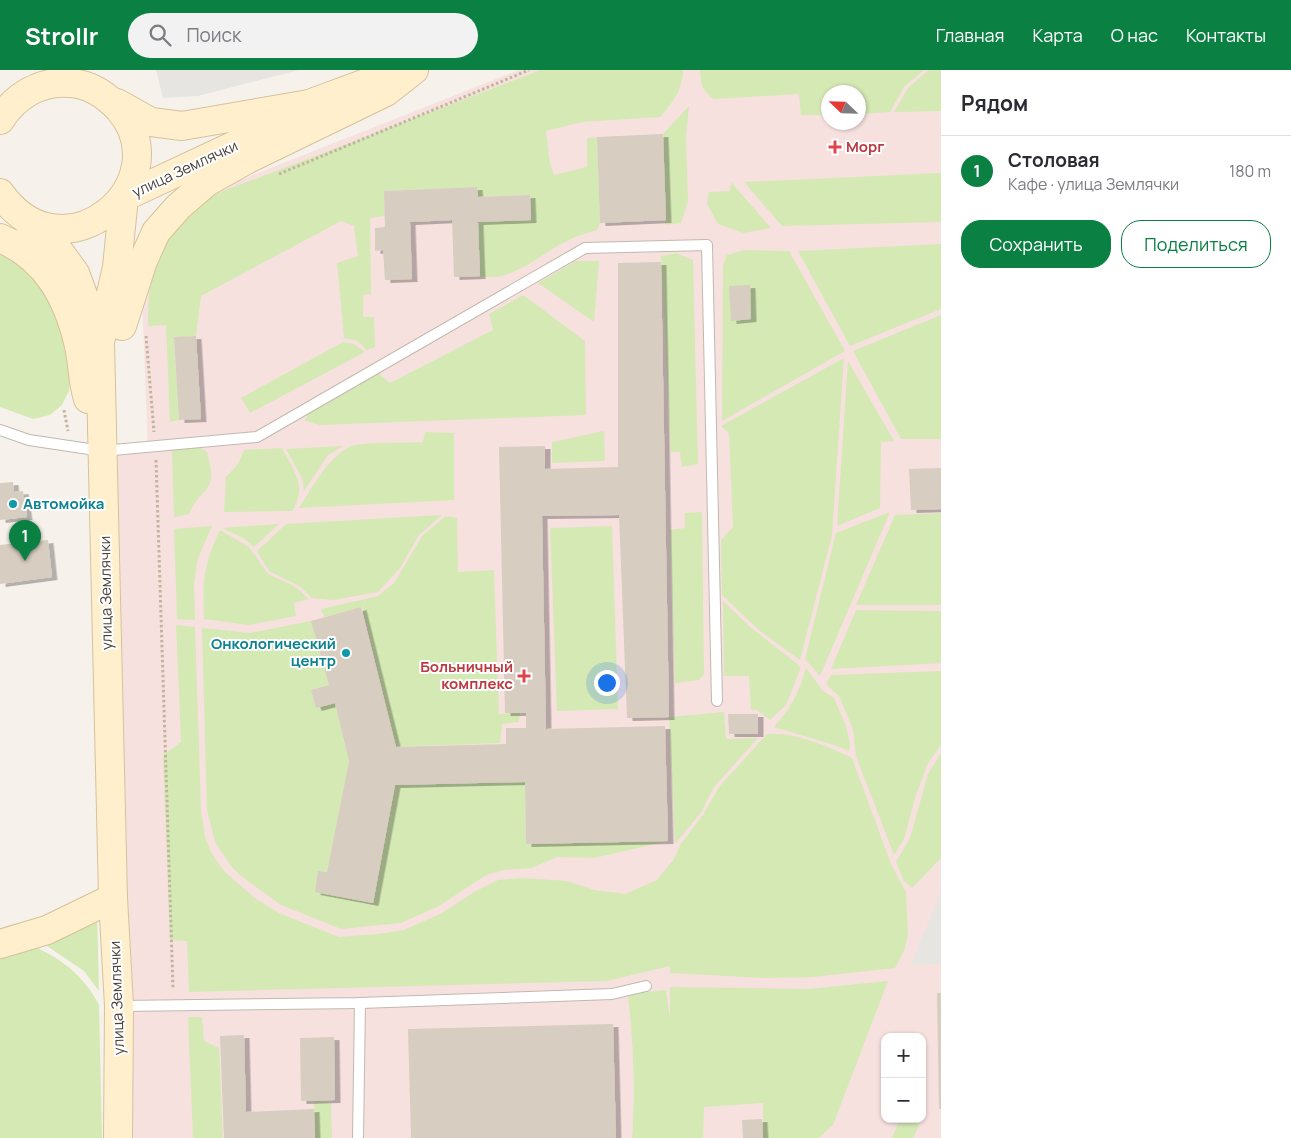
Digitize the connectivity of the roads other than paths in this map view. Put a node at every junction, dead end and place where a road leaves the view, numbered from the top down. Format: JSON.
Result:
{"nodes":[{"id":1,"x":400,"y":70,"type":"edge"},
{"id":2,"x":414,"y":70,"type":"edge"},
{"id":3,"x":111,"y":100,"type":"junction"},
{"id":4,"x":309,"y":104,"type":"junction"},
{"id":5,"x":3,"y":113,"type":"edge"},
{"id":6,"x":124,"y":197,"type":"junction"},
{"id":7,"x":9,"y":206,"type":"edge"},
{"id":8,"x":0,"y":238,"type":"edge"},
{"id":9,"x":100,"y":342,"type":"junction"},
{"id":10,"x":0,"y":430,"type":"edge"},
{"id":11,"x":102,"y":446,"type":"junction"},
{"id":12,"x":717,"y":701,"type":"dead end"},
{"id":13,"x":113,"y":898,"type":"junction"},
{"id":14,"x":0,"y":944,"type":"edge"},
{"id":15,"x":646,"y":986,"type":"dead end"},
{"id":16,"x":360,"y":1003,"type":"junction"},
{"id":17,"x":119,"y":1006,"type":"junction"},
{"id":18,"x":118,"y":1138,"type":"edge"},
{"id":19,"x":358,"y":1138,"type":"edge"}],
"edges":[{"from":1,"to":4,"type":"main road","name":"улица Землячки"},
{"from":2,"to":11,"type":"main road"},
{"from":3,"to":4,"type":"main road","name":"улица Землячки"},
{"from":3,"to":5,"type":"main road","name":"улица Землячки"},
{"from":3,"to":6,"type":"main road"},
{"from":4,"to":6,"type":"main road","name":"улица Землячки"},
{"from":6,"to":7,"type":"main road"},
{"from":6,"to":9,"type":"main road","name":"улица Землячки"},
{"from":7,"to":9,"type":"main road"},
{"from":8,"to":11,"type":"main road"},
{"from":9,"to":11,"type":"main road","name":"улица Землячки"},
{"from":10,"to":11,"type":"lane"},
{"from":11,"to":12,"type":"lane"},
{"from":11,"to":13,"type":"main road","name":"улица Землячки"},
{"from":13,"to":14,"type":"main road"},
{"from":13,"to":17,"type":"main road","name":"улица Землячки"},
{"from":15,"to":16,"type":"lane"},
{"from":16,"to":17,"type":"lane"},
{"from":16,"to":19,"type":"lane"},
{"from":17,"to":18,"type":"main road","name":"улица Землячки"}]}
